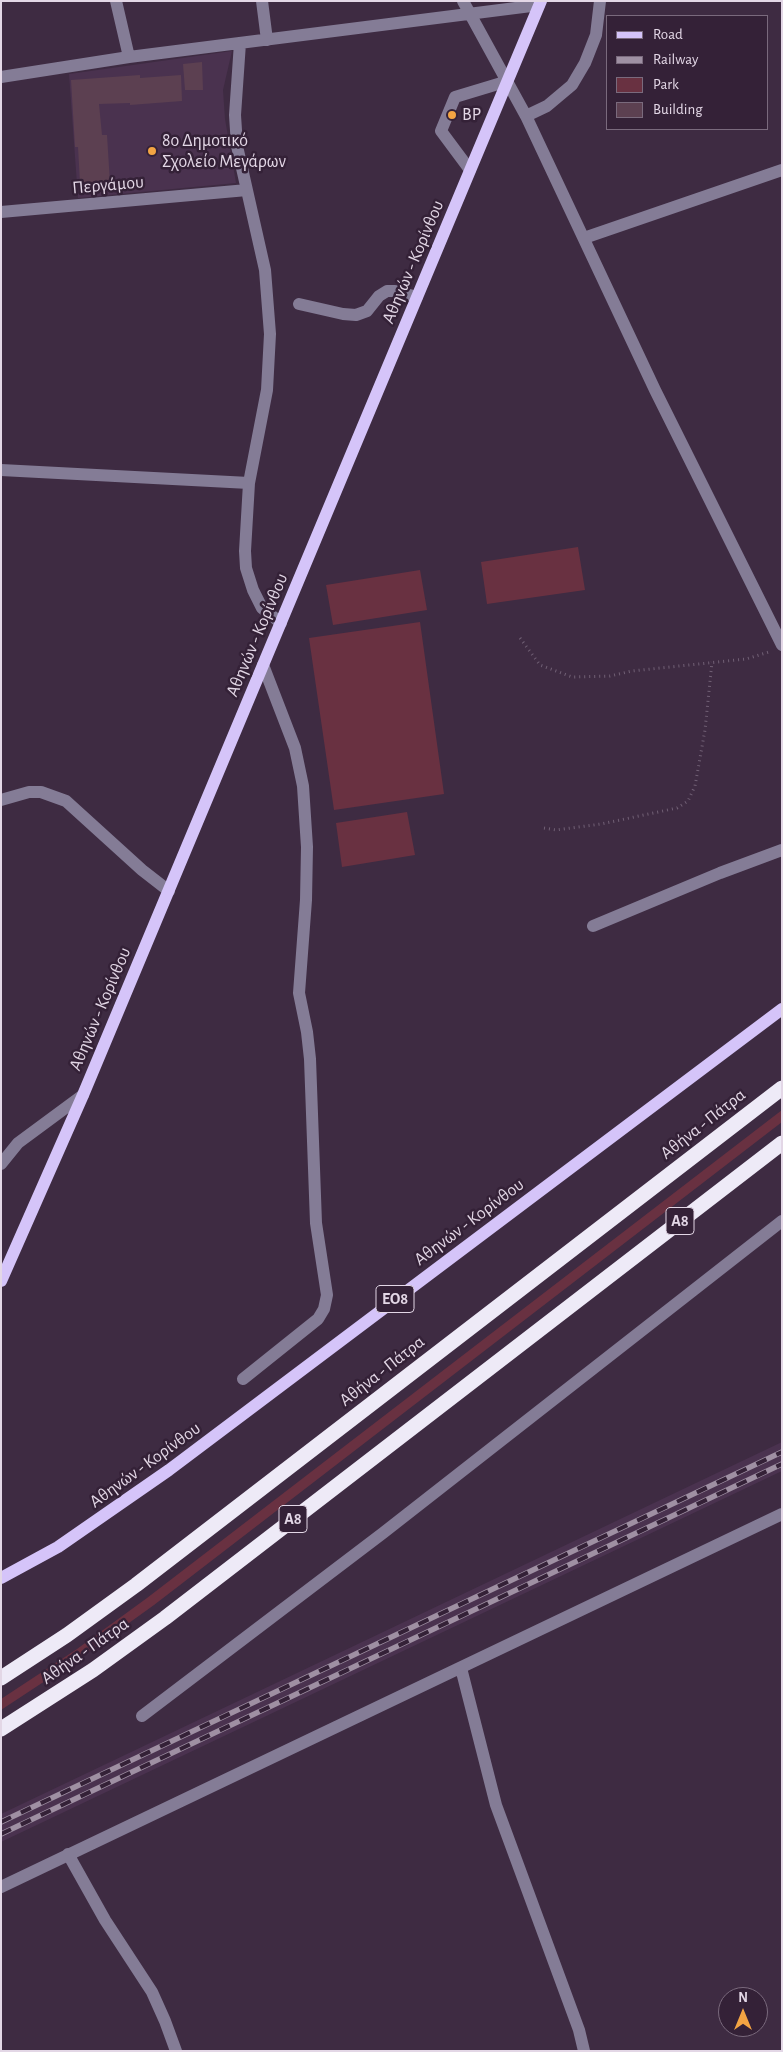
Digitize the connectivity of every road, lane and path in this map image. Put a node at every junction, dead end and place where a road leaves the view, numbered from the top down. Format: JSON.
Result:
{"nodes":[{"id":1,"x":116,"y":1,"type":"edge"},
{"id":2,"x":262,"y":1,"type":"edge"},
{"id":3,"x":463,"y":1,"type":"edge"},
{"id":4,"x":600,"y":1,"type":"edge"},
{"id":5,"x":540,"y":3,"type":"edge"},
{"id":6,"x":469,"y":14,"type":"junction"},
{"id":7,"x":267,"y":40,"type":"junction"},
{"id":8,"x":240,"y":43,"type":"junction"},
{"id":9,"x":129,"y":57,"type":"junction"},
{"id":10,"x":1,"y":77,"type":"edge"},
{"id":11,"x":508,"y":81,"type":"junction"},
{"id":12,"x":526,"y":116,"type":"junction"},
{"id":13,"x":470,"y":170,"type":"junction"},
{"id":14,"x":782,"y":170,"type":"edge"},
{"id":15,"x":247,"y":190,"type":"junction"},
{"id":16,"x":1,"y":212,"type":"edge"},
{"id":17,"x":584,"y":238,"type":"junction"},
{"id":18,"x":417,"y":297,"type":"junction"},
{"id":19,"x":299,"y":304,"type":"dead end"},
{"id":20,"x":1,"y":470,"type":"edge"},
{"id":21,"x":248,"y":483,"type":"junction"},
{"id":22,"x":281,"y":623,"type":"junction"},
{"id":23,"x":520,"y":638,"type":"dead end"},
{"id":24,"x":777,"y":648,"type":"edge"},
{"id":25,"x":712,"y":662,"type":"junction"},
{"id":26,"x":263,"y":665,"type":"junction"},
{"id":27,"x":1,"y":800,"type":"edge"},
{"id":28,"x":544,"y":828,"type":"dead end"},
{"id":29,"x":782,"y":850,"type":"edge"},
{"id":30,"x":169,"y":890,"type":"junction"},
{"id":31,"x":593,"y":926,"type":"dead end"},
{"id":32,"x":782,"y":1009,"type":"edge"},
{"id":33,"x":782,"y":1088,"type":"edge"},
{"id":34,"x":83,"y":1095,"type":"junction"},
{"id":35,"x":782,"y":1143,"type":"edge"},
{"id":36,"x":1,"y":1164,"type":"edge"},
{"id":37,"x":782,"y":1222,"type":"edge"},
{"id":38,"x":1,"y":1281,"type":"edge"},
{"id":39,"x":244,"y":1379,"type":"dead end"},
{"id":40,"x":782,"y":1514,"type":"edge"},
{"id":41,"x":1,"y":1578,"type":"edge"},
{"id":42,"x":461,"y":1668,"type":"junction"},
{"id":43,"x":1,"y":1678,"type":"edge"},
{"id":44,"x":142,"y":1716,"type":"dead end"},
{"id":45,"x":1,"y":1729,"type":"edge"},
{"id":46,"x":68,"y":1854,"type":"junction"},
{"id":47,"x":1,"y":1888,"type":"edge"},
{"id":48,"x":176,"y":2051,"type":"edge"},
{"id":49,"x":584,"y":2051,"type":"edge"}],
"edges":[{"from":1,"to":9,"type":"street"},
{"from":2,"to":7,"type":"street"},
{"from":3,"to":6,"type":"street"},
{"from":4,"to":12,"type":"street"},
{"from":5,"to":6,"type":"street"},
{"from":5,"to":11,"type":"main road","name":"Αθηνών - Κορίνθου"},
{"from":6,"to":7,"type":"street"},
{"from":6,"to":11,"type":"street"},
{"from":7,"to":8,"type":"street"},
{"from":8,"to":9,"type":"street"},
{"from":8,"to":15,"type":"street"},
{"from":9,"to":10,"type":"street"},
{"from":11,"to":12,"type":"street"},
{"from":11,"to":13,"type":"main road","name":"Αθηνών - Κορίνθου"},
{"from":11,"to":13,"type":"street"},
{"from":12,"to":17,"type":"street"},
{"from":13,"to":18,"type":"main road","name":"Αθηνών - Κορίνθου"},
{"from":14,"to":17,"type":"street"},
{"from":15,"to":16,"type":"street","name":"Περγάμου"},
{"from":15,"to":21,"type":"street"},
{"from":17,"to":24,"type":"street"},
{"from":18,"to":19,"type":"street"},
{"from":18,"to":22,"type":"main road","name":"Αθηνών - Κορίνθου"},
{"from":20,"to":21,"type":"street"},
{"from":21,"to":22,"type":"street"},
{"from":22,"to":26,"type":"main road","name":"Αθηνών - Κορίνθου"},
{"from":23,"to":25,"type":"path"},
{"from":24,"to":25,"type":"path"},
{"from":25,"to":28,"type":"path"},
{"from":26,"to":30,"type":"main road","name":"Αθηνών - Κορίνθου"},
{"from":26,"to":39,"type":"street"},
{"from":27,"to":30,"type":"street"},
{"from":29,"to":31,"type":"street"},
{"from":30,"to":34,"type":"main road","name":"Αθηνών - Κορίνθου"},
{"from":32,"to":41,"type":"main road","name":"Αθηνών - Κορίνθου","number":"ΕΟ8"},
{"from":33,"to":43,"type":"highway","name":"Αθήνα - Πάτρα","number":"Α8"},
{"from":34,"to":36,"type":"street"},
{"from":34,"to":38,"type":"main road","name":"Αθηνών - Κορίνθου"},
{"from":35,"to":45,"type":"highway","name":"Αθήνα - Πάτρα","number":"Α8"},
{"from":37,"to":44,"type":"street"},
{"from":40,"to":42,"type":"street"},
{"from":42,"to":46,"type":"street"},
{"from":42,"to":49,"type":"street"},
{"from":46,"to":47,"type":"street"},
{"from":46,"to":48,"type":"street"}]}
